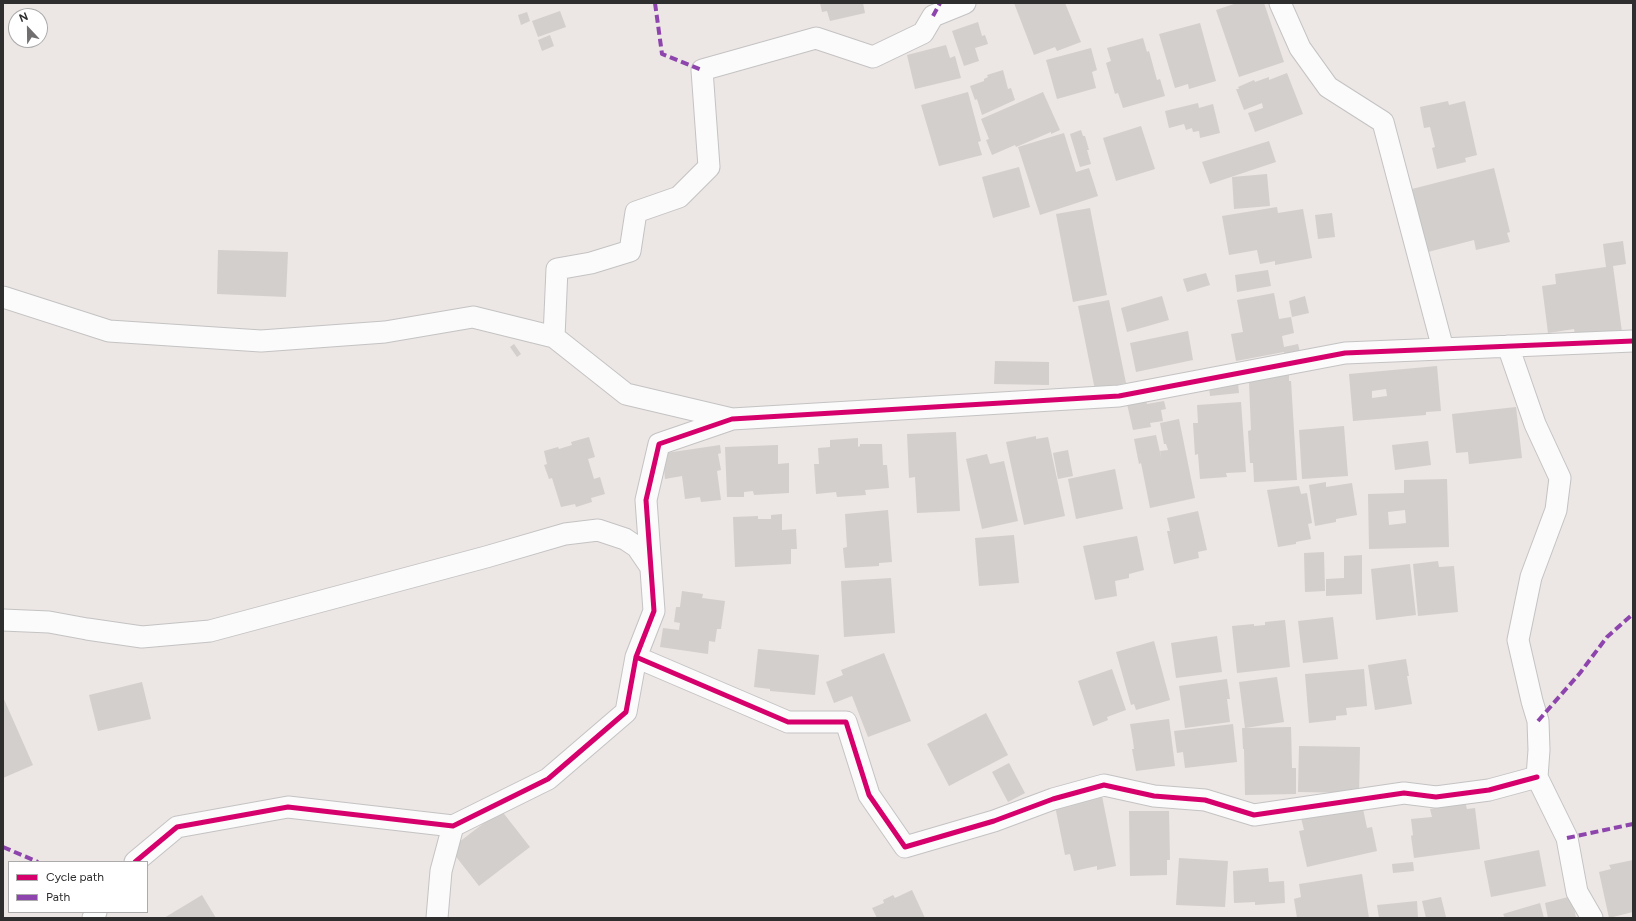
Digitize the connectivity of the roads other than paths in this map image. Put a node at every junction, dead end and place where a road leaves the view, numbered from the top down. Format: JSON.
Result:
{"nodes":[{"id":1,"x":966,"y":3,"type":"edge"},
{"id":2,"x":1280,"y":3,"type":"edge"},
{"id":3,"x":3,"y":297,"type":"edge"},
{"id":4,"x":554,"y":337,"type":"junction"},
{"id":5,"x":1633,"y":341,"type":"edge"},
{"id":6,"x":1508,"y":346,"type":"junction"},
{"id":7,"x":1443,"y":349,"type":"junction"},
{"id":8,"x":732,"y":419,"type":"junction"},
{"id":9,"x":650,"y":566,"type":"junction"},
{"id":10,"x":3,"y":620,"type":"edge"},
{"id":11,"x":636,"y":657,"type":"junction"},
{"id":12,"x":1537,"y":777,"type":"junction"},
{"id":13,"x":453,"y":826,"type":"junction"},
{"id":14,"x":136,"y":861,"type":"edge"},
{"id":15,"x":437,"y":918,"type":"edge"},
{"id":16,"x":1592,"y":918,"type":"edge"}],
"edges":[{"from":1,"to":4,"type":"street"},
{"from":2,"to":7,"type":"street"},
{"from":3,"to":4,"type":"street"},
{"from":4,"to":8,"type":"street"},
{"from":5,"to":6,"type":"street"},
{"from":6,"to":7,"type":"street"},
{"from":6,"to":12,"type":"street"},
{"from":7,"to":8,"type":"street"},
{"from":8,"to":9,"type":"street"},
{"from":9,"to":10,"type":"street"},
{"from":9,"to":11,"type":"street"},
{"from":11,"to":12,"type":"street"},
{"from":11,"to":13,"type":"street"},
{"from":12,"to":16,"type":"street"},
{"from":13,"to":14,"type":"street"},
{"from":13,"to":15,"type":"street"}]}
